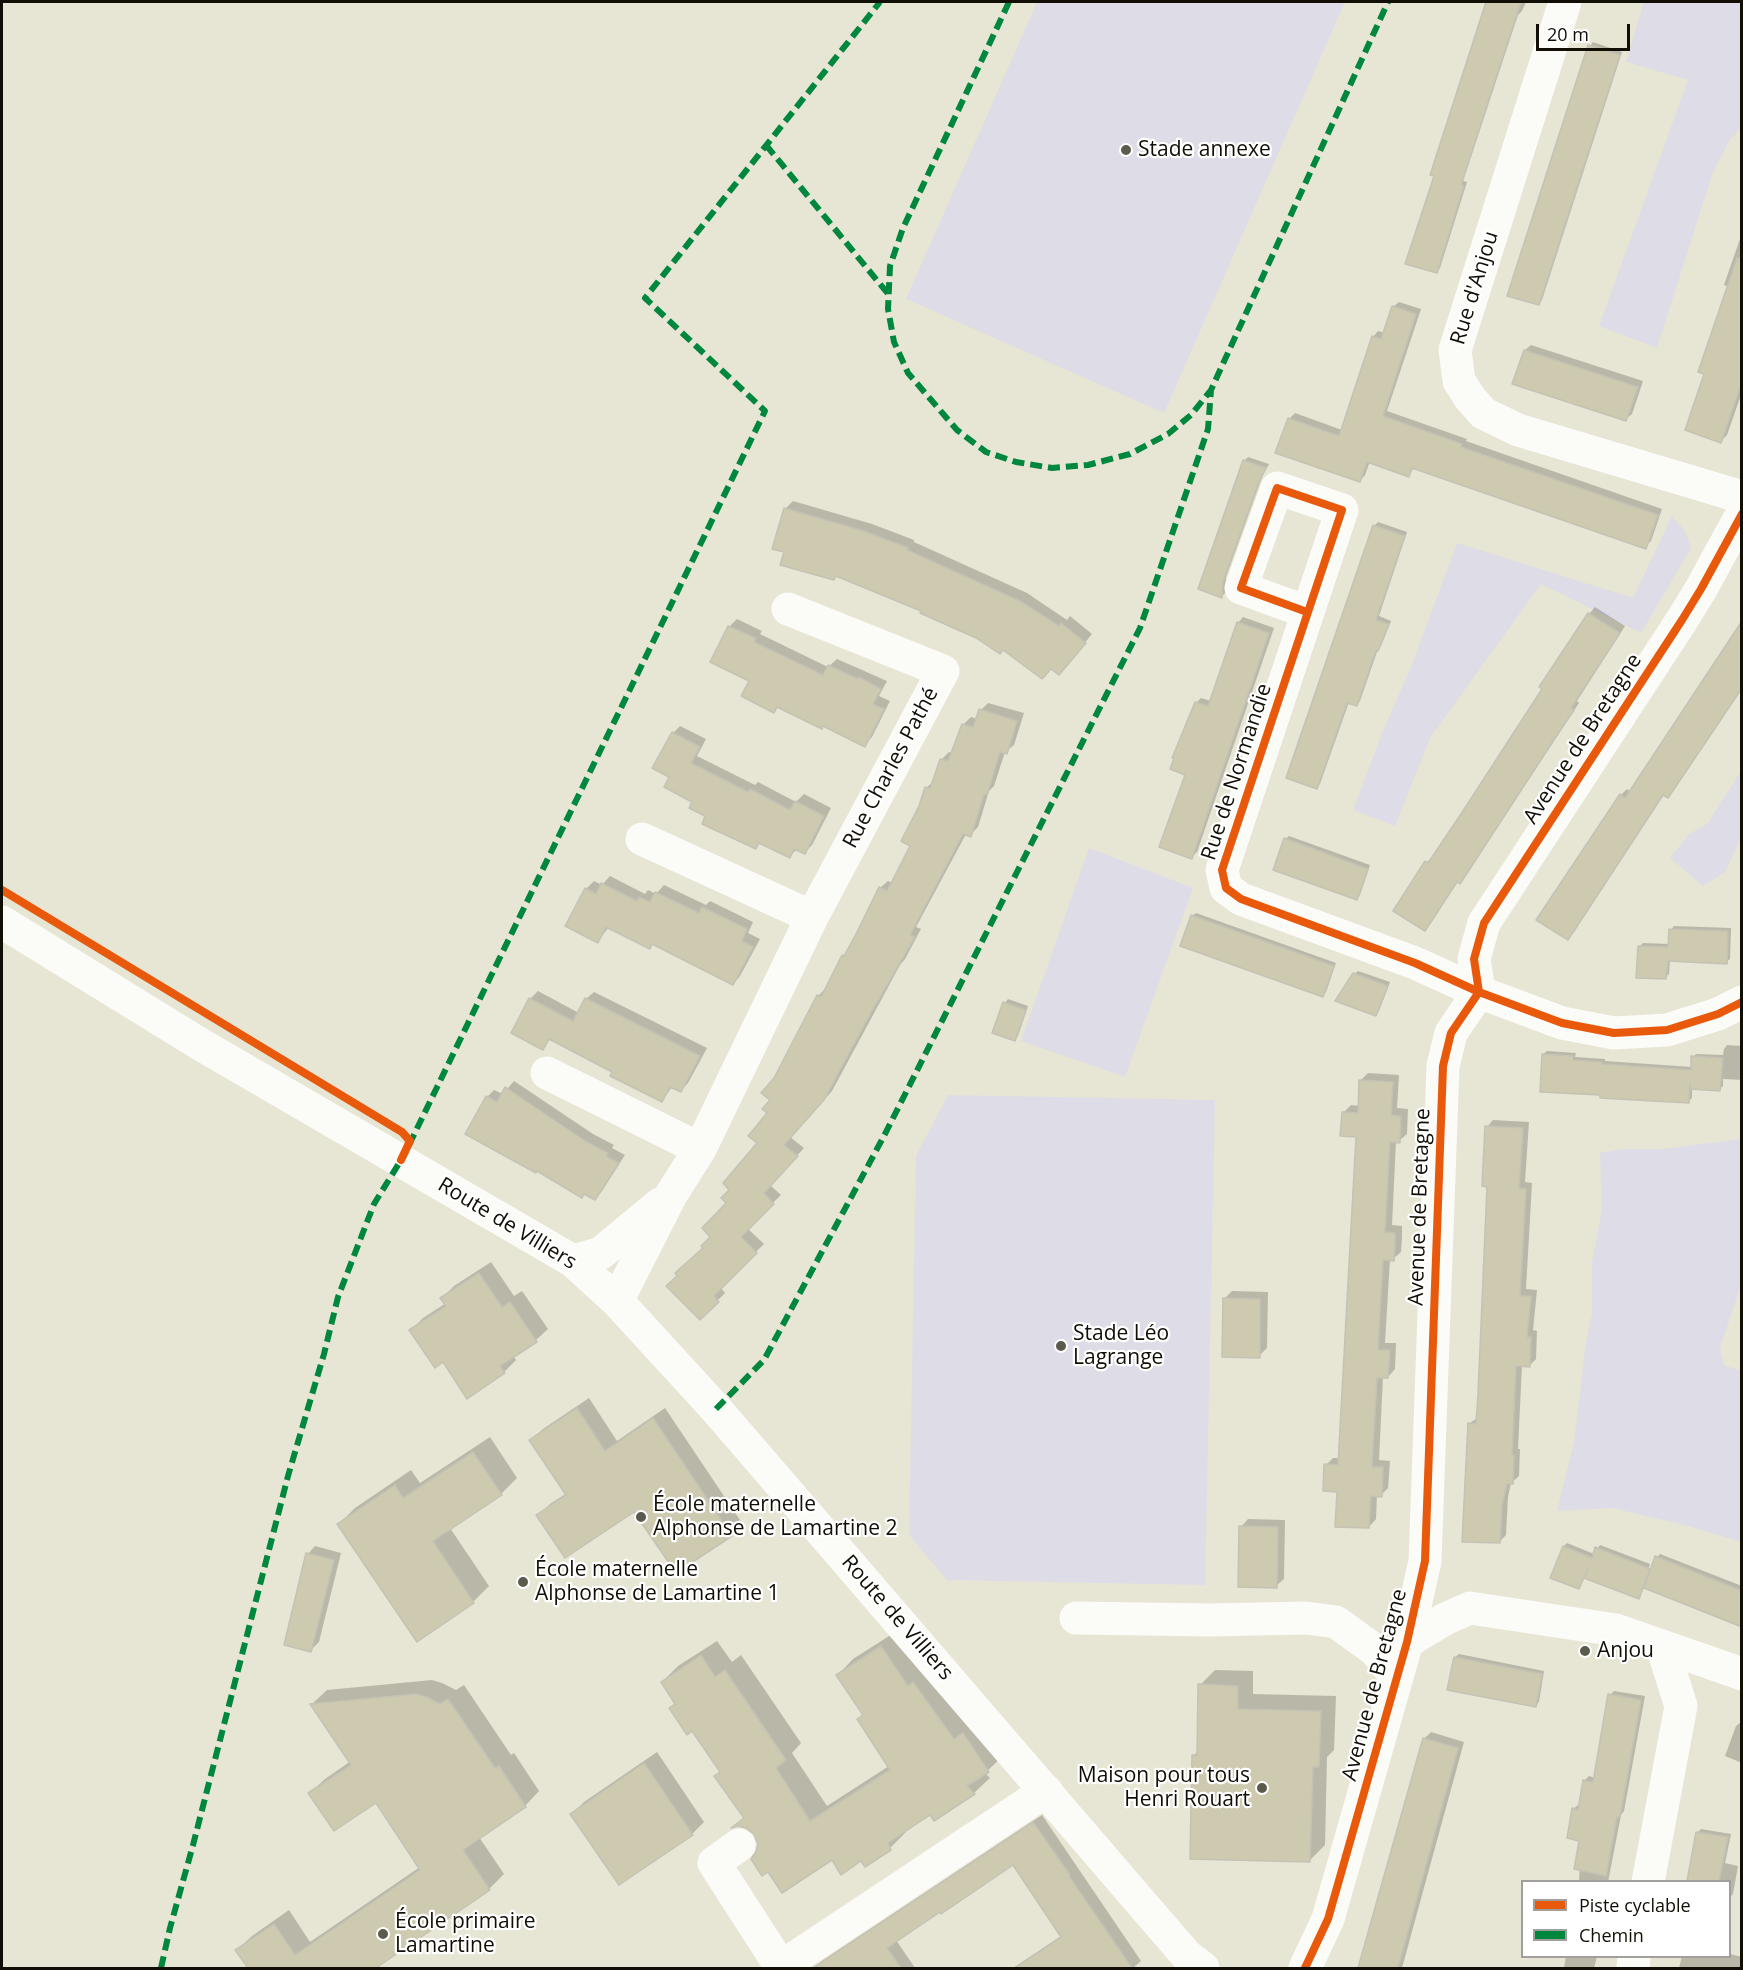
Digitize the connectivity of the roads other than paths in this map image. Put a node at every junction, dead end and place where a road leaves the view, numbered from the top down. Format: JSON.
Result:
{"nodes":[{"id":1,"x":1565,"y":2,"type":"edge"},
{"id":2,"x":1742,"y":497,"type":"edge"},
{"id":3,"x":1742,"y":514,"type":"edge"},
{"id":4,"x":788,"y":609,"type":"dead end"},
{"id":5,"x":1307,"y":612,"type":"dead end"},
{"id":6,"x":642,"y":839,"type":"dead end"},
{"id":7,"x":812,"y":917,"type":"junction"},
{"id":8,"x":2,"y":922,"type":"edge"},
{"id":9,"x":1479,"y":992,"type":"junction"},
{"id":10,"x":1742,"y":1002,"type":"edge"},
{"id":11,"x":547,"y":1073,"type":"dead end"},
{"id":12,"x":700,"y":1149,"type":"junction"},
{"id":13,"x":671,"y":1195,"type":"junction"},
{"id":14,"x":573,"y":1261,"type":"junction"},
{"id":15,"x":617,"y":1301,"type":"junction"},
{"id":16,"x":1423,"y":1576,"type":"junction"},
{"id":17,"x":1470,"y":1608,"type":"junction"},
{"id":18,"x":1076,"y":1618,"type":"dead end"},
{"id":19,"x":1407,"y":1642,"type":"junction"},
{"id":20,"x":1662,"y":1646,"type":"junction"},
{"id":21,"x":1736,"y":1672,"type":"edge"},
{"id":22,"x":1397,"y":1678,"type":"junction"},
{"id":23,"x":1681,"y":1706,"type":"junction"},
{"id":24,"x":1046,"y":1791,"type":"junction"},
{"id":25,"x":739,"y":1845,"type":"dead end"},
{"id":26,"x":1648,"y":1880,"type":"edge"},
{"id":27,"x":1203,"y":1968,"type":"edge"},
{"id":28,"x":1305,"y":1968,"type":"edge"}],
"edges":[{"from":1,"to":2,"type":"street","name":"Rue d'Anjou"},
{"from":3,"to":9,"type":"street","name":"Avenue de Bretagne"},
{"from":4,"to":7,"type":"street","name":"Rue Charles Pathé"},
{"from":5,"to":9,"type":"street","name":"Rue de Normandie"},
{"from":6,"to":7,"type":"street"},
{"from":7,"to":12,"type":"street","name":"Rue Charles Pathé"},
{"from":8,"to":14,"type":"street","name":"Route de Villiers"},
{"from":9,"to":10,"type":"street"},
{"from":9,"to":16,"type":"street","name":"Avenue de Bretagne"},
{"from":11,"to":12,"type":"street"},
{"from":12,"to":13,"type":"street","name":"Rue Charles Pathé"},
{"from":13,"to":14,"type":"street"},
{"from":13,"to":15,"type":"street"},
{"from":14,"to":15,"type":"street","name":"Route de Villiers"},
{"from":15,"to":24,"type":"street","name":"Route de Villiers"},
{"from":16,"to":17,"type":"street","name":"Avenue de Bretagne"},
{"from":16,"to":19,"type":"street","name":"Avenue de Bretagne"},
{"from":17,"to":19,"type":"street"},
{"from":17,"to":20,"type":"street"},
{"from":18,"to":22,"type":"street"},
{"from":19,"to":22,"type":"street","name":"Avenue de Bretagne"},
{"from":20,"to":21,"type":"street"},
{"from":20,"to":23,"type":"street"},
{"from":21,"to":23,"type":"street"},
{"from":22,"to":28,"type":"street","name":"Avenue de Bretagne"},
{"from":23,"to":26,"type":"street"},
{"from":24,"to":25,"type":"street"},
{"from":24,"to":27,"type":"street","name":"Route de Villiers"}]}
